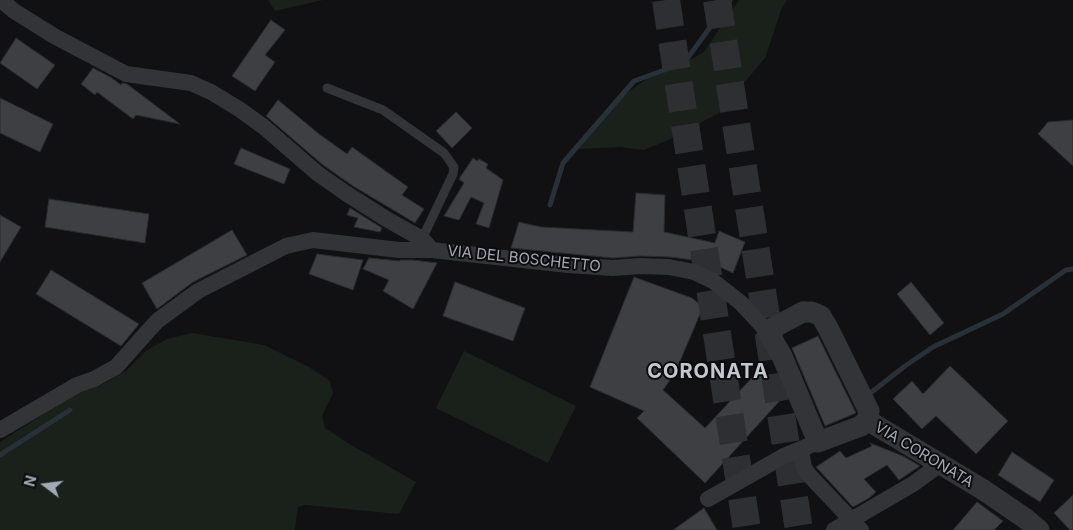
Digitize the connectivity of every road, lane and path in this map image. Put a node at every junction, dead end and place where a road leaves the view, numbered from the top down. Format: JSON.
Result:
{"nodes":[{"id":1,"x":1,"y":0,"type":"edge"},
{"id":2,"x":327,"y":88,"type":"dead end"},
{"id":3,"x":427,"y":244,"type":"junction"},
{"id":4,"x":767,"y":330,"type":"junction"},
{"id":5,"x":867,"y":420,"type":"junction"},
{"id":6,"x":0,"y":430,"type":"edge"},
{"id":7,"x":809,"y":446,"type":"junction"},
{"id":8,"x":939,"y":464,"type":"junction"},
{"id":9,"x":708,"y":499,"type":"dead end"},
{"id":10,"x":857,"y":525,"type":"edge"},
{"id":11,"x":834,"y":530,"type":"edge"},
{"id":12,"x":1040,"y":530,"type":"edge"}],
"edges":[{"from":1,"to":3,"type":"street","name":"VIA DEL BOSCHETTO"},
{"from":2,"to":3,"type":"lane"},
{"from":3,"to":4,"type":"street","name":"VIA DEL BOSCHETTO"},
{"from":3,"to":6,"type":"street"},
{"from":4,"to":5,"type":"street","name":"VIA CORONATA"},
{"from":4,"to":7,"type":"street","name":"VIA DEL BOSCHETTO"},
{"from":5,"to":7,"type":"street"},
{"from":5,"to":8,"type":"street","name":"VIA CORONATA"},
{"from":7,"to":9,"type":"street"},
{"from":7,"to":10,"type":"street"},
{"from":8,"to":10,"type":"street"},
{"from":8,"to":12,"type":"street","name":"VIA CORONATA"},
{"from":10,"to":11,"type":"street"}]}
